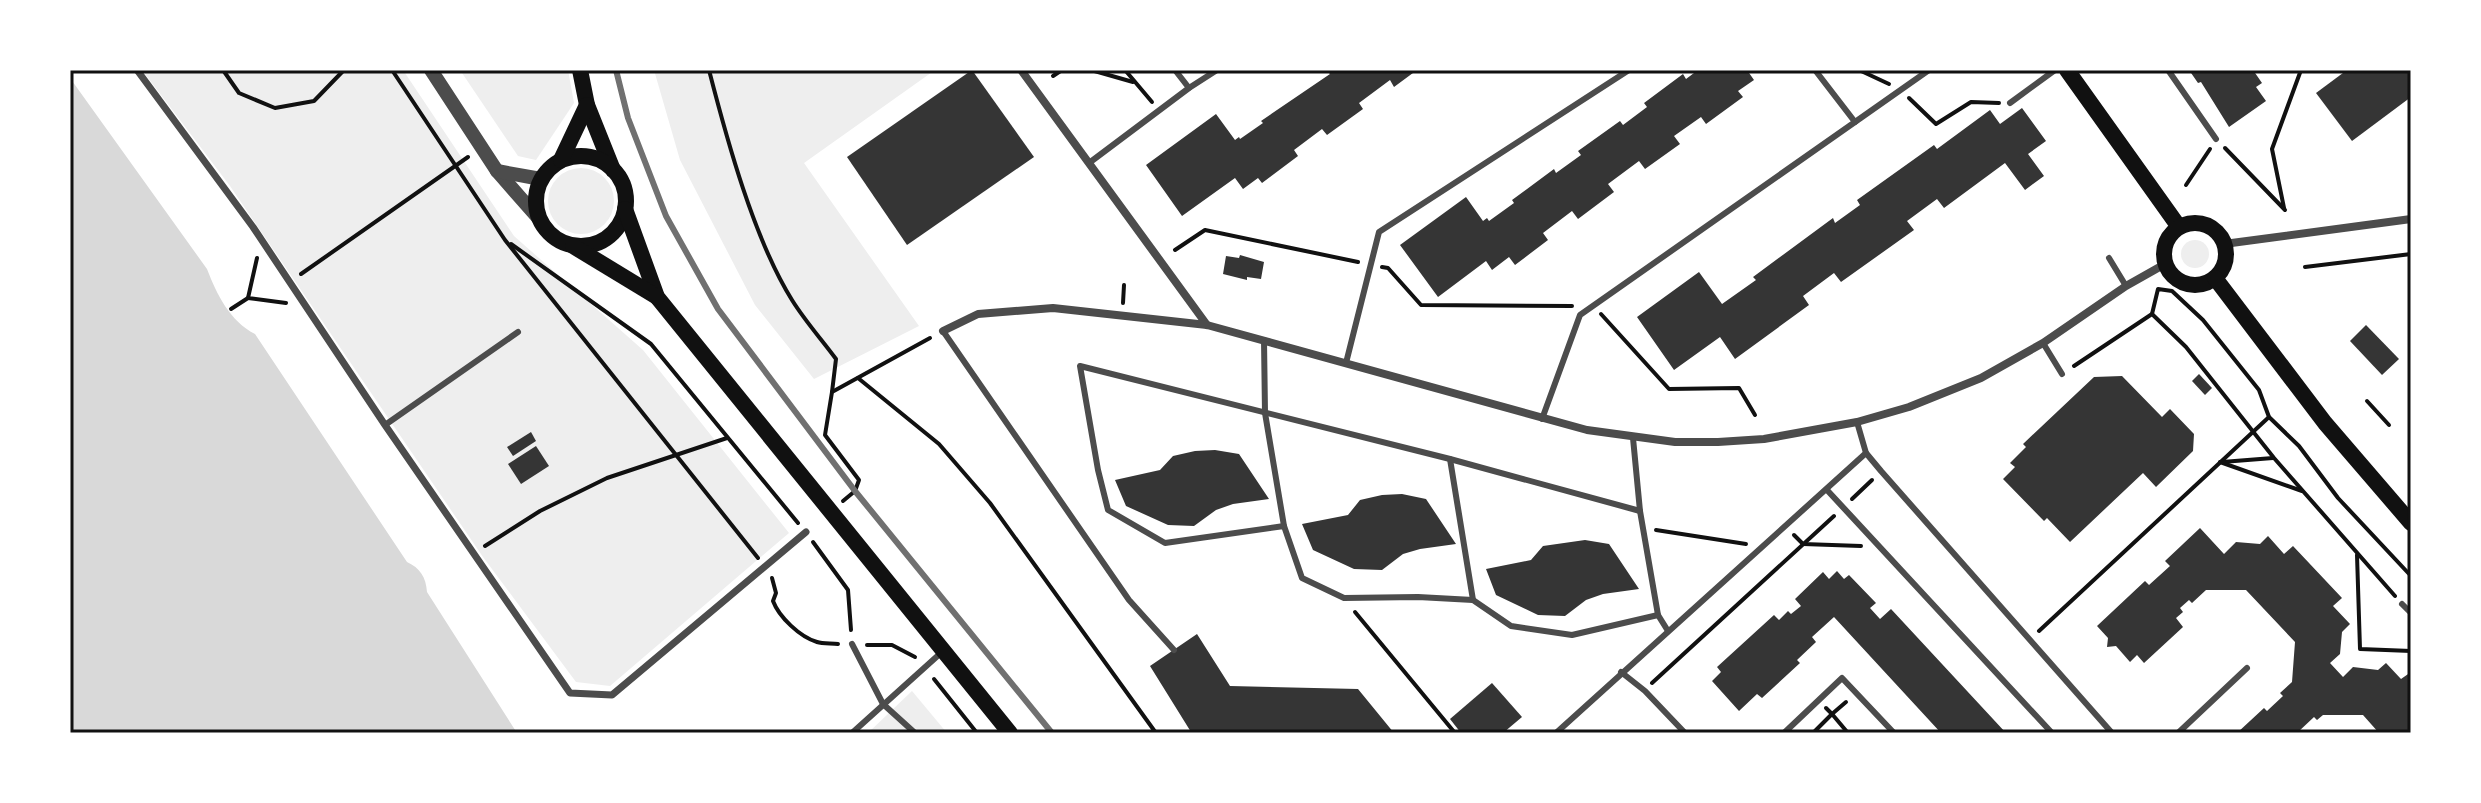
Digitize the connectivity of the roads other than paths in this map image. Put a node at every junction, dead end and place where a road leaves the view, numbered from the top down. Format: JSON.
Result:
{"nodes":[{"id":1,"x":137,"y":70,"type":"edge"},
{"id":2,"x":431,"y":70,"type":"edge"},
{"id":3,"x":580,"y":70,"type":"edge"},
{"id":4,"x":1021,"y":70,"type":"edge"},
{"id":5,"x":1175,"y":70,"type":"edge"},
{"id":6,"x":1217,"y":70,"type":"edge"},
{"id":7,"x":1629,"y":70,"type":"edge"},
{"id":8,"x":1815,"y":70,"type":"edge"},
{"id":9,"x":1929,"y":70,"type":"edge"},
{"id":10,"x":2055,"y":70,"type":"edge"},
{"id":11,"x":2067,"y":70,"type":"edge"},
{"id":12,"x":2168,"y":70,"type":"edge"},
{"id":13,"x":1189,"y":88,"type":"junction"},
{"id":14,"x":2010,"y":103,"type":"road end"},
{"id":15,"x":587,"y":105,"type":"junction"},
{"id":16,"x":1855,"y":122,"type":"junction"},
{"id":17,"x":2216,"y":139,"type":"road end"},
{"id":18,"x":561,"y":160,"type":"junction"},
{"id":19,"x":1089,"y":163,"type":"junction"},
{"id":20,"x":613,"y":170,"type":"junction"},
{"id":21,"x":497,"y":171,"type":"junction"},
{"id":22,"x":541,"y":179,"type":"junction"},
{"id":23,"x":625,"y":209,"type":"junction"},
{"id":24,"x":2411,"y":219,"type":"edge"},
{"id":25,"x":540,"y":220,"type":"junction"},
{"id":26,"x":2179,"y":227,"type":"junction"},
{"id":27,"x":2224,"y":244,"type":"junction"},
{"id":28,"x":573,"y":245,"type":"junction"},
{"id":29,"x":2109,"y":258,"type":"dead end"},
{"id":30,"x":2165,"y":264,"type":"junction"},
{"id":31,"x":2215,"y":278,"type":"junction"},
{"id":32,"x":2126,"y":286,"type":"junction"},
{"id":33,"x":657,"y":297,"type":"junction"},
{"id":34,"x":1207,"y":325,"type":"junction"},
{"id":35,"x":943,"y":331,"type":"joint"},
{"id":36,"x":518,"y":332,"type":"dead end"},
{"id":37,"x":1264,"y":340,"type":"junction"},
{"id":38,"x":2043,"y":343,"type":"junction"},
{"id":39,"x":1346,"y":363,"type":"junction"},
{"id":40,"x":2062,"y":374,"type":"road end"},
{"id":41,"x":1265,"y":413,"type":"junction"},
{"id":42,"x":1542,"y":419,"type":"junction"},
{"id":43,"x":1857,"y":422,"type":"junction"},
{"id":44,"x":385,"y":425,"type":"junction"},
{"id":45,"x":1633,"y":438,"type":"junction"},
{"id":46,"x":1866,"y":453,"type":"junction"},
{"id":47,"x":1450,"y":459,"type":"junction"},
{"id":48,"x":1827,"y":490,"type":"junction"},
{"id":49,"x":1640,"y":511,"type":"junction"},
{"id":50,"x":2411,"y":523,"type":"edge"},
{"id":51,"x":1284,"y":526,"type":"junction"},
{"id":52,"x":806,"y":532,"type":"road end"},
{"id":53,"x":1473,"y":600,"type":"junction"},
{"id":54,"x":2402,"y":604,"type":"road end"},
{"id":55,"x":2411,"y":613,"type":"edge"},
{"id":56,"x":1658,"y":615,"type":"junction"},
{"id":57,"x":1668,"y":631,"type":"junction"},
{"id":58,"x":852,"y":644,"type":"road end"},
{"id":59,"x":1174,"y":650,"type":"dead end"},
{"id":60,"x":943,"y":651,"type":"junction"},
{"id":61,"x":2247,"y":668,"type":"dead end"},
{"id":62,"x":1621,"y":672,"type":"junction"},
{"id":63,"x":883,"y":704,"type":"junction"},
{"id":64,"x":852,"y":733,"type":"edge"},
{"id":65,"x":915,"y":733,"type":"edge"},
{"id":66,"x":1010,"y":733,"type":"edge"},
{"id":67,"x":1556,"y":733,"type":"edge"},
{"id":68,"x":1685,"y":733,"type":"edge"},
{"id":69,"x":1784,"y":733,"type":"edge"},
{"id":70,"x":1894,"y":733,"type":"edge"},
{"id":71,"x":2052,"y":733,"type":"edge"},
{"id":72,"x":2112,"y":733,"type":"edge"},
{"id":73,"x":2178,"y":733,"type":"edge"}],
"edges":[{"from":1,"to":44,"type":"street"},
{"from":2,"to":21,"type":"street"},
{"from":3,"to":15,"type":"main road"},
{"from":4,"to":19,"type":"street"},
{"from":5,"to":13,"type":"lane"},
{"from":6,"to":13,"type":"lane"},
{"from":7,"to":39,"type":"lane"},
{"from":8,"to":16,"type":"lane"},
{"from":9,"to":16,"type":"lane"},
{"from":10,"to":14,"type":"lane"},
{"from":11,"to":26,"type":"main road"},
{"from":12,"to":17,"type":"lane"},
{"from":13,"to":19,"type":"lane"},
{"from":15,"to":18,"type":"main road"},
{"from":15,"to":20,"type":"main road"},
{"from":16,"to":42,"type":"lane"},
{"from":18,"to":20,"type":"main road"},
{"from":18,"to":22,"type":"main road"},
{"from":19,"to":34,"type":"street"},
{"from":20,"to":23,"type":"main road"},
{"from":21,"to":22,"type":"street"},
{"from":21,"to":25,"type":"street"},
{"from":22,"to":25,"type":"main road"},
{"from":23,"to":28,"type":"main road"},
{"from":23,"to":33,"type":"main road"},
{"from":24,"to":27,"type":"street"},
{"from":25,"to":28,"type":"main road"},
{"from":26,"to":27,"type":"main road"},
{"from":26,"to":30,"type":"main road"},
{"from":27,"to":31,"type":"main road"},
{"from":28,"to":33,"type":"main road"},
{"from":29,"to":32,"type":"lane"},
{"from":30,"to":31,"type":"main road"},
{"from":30,"to":32,"type":"street"},
{"from":31,"to":50,"type":"main road"},
{"from":32,"to":38,"type":"street"},
{"from":33,"to":60,"type":"main road"},
{"from":34,"to":35,"type":"street"},
{"from":34,"to":37,"type":"street"},
{"from":35,"to":59,"type":"lane"},
{"from":36,"to":44,"type":"lane"},
{"from":37,"to":39,"type":"street"},
{"from":37,"to":41,"type":"lane"},
{"from":38,"to":40,"type":"lane"},
{"from":38,"to":43,"type":"street"},
{"from":39,"to":42,"type":"street"},
{"from":41,"to":47,"type":"lane"},
{"from":41,"to":51,"type":"lane"},
{"from":41,"to":51,"type":"lane"},
{"from":42,"to":45,"type":"street"},
{"from":43,"to":45,"type":"street"},
{"from":43,"to":46,"type":"lane"},
{"from":44,"to":52,"type":"street"},
{"from":45,"to":49,"type":"lane"},
{"from":46,"to":48,"type":"lane"},
{"from":46,"to":72,"type":"lane"},
{"from":47,"to":49,"type":"lane"},
{"from":47,"to":53,"type":"lane"},
{"from":48,"to":57,"type":"lane"},
{"from":48,"to":71,"type":"lane"},
{"from":49,"to":56,"type":"lane"},
{"from":51,"to":53,"type":"lane"},
{"from":53,"to":56,"type":"lane"},
{"from":54,"to":55,"type":"lane"},
{"from":56,"to":57,"type":"lane"},
{"from":57,"to":62,"type":"lane"},
{"from":58,"to":63,"type":"lane"},
{"from":60,"to":63,"type":"lane"},
{"from":60,"to":66,"type":"main road"},
{"from":61,"to":73,"type":"lane"},
{"from":62,"to":67,"type":"lane"},
{"from":62,"to":68,"type":"lane"},
{"from":63,"to":64,"type":"lane"},
{"from":63,"to":65,"type":"lane"},
{"from":69,"to":70,"type":"lane"}]}
